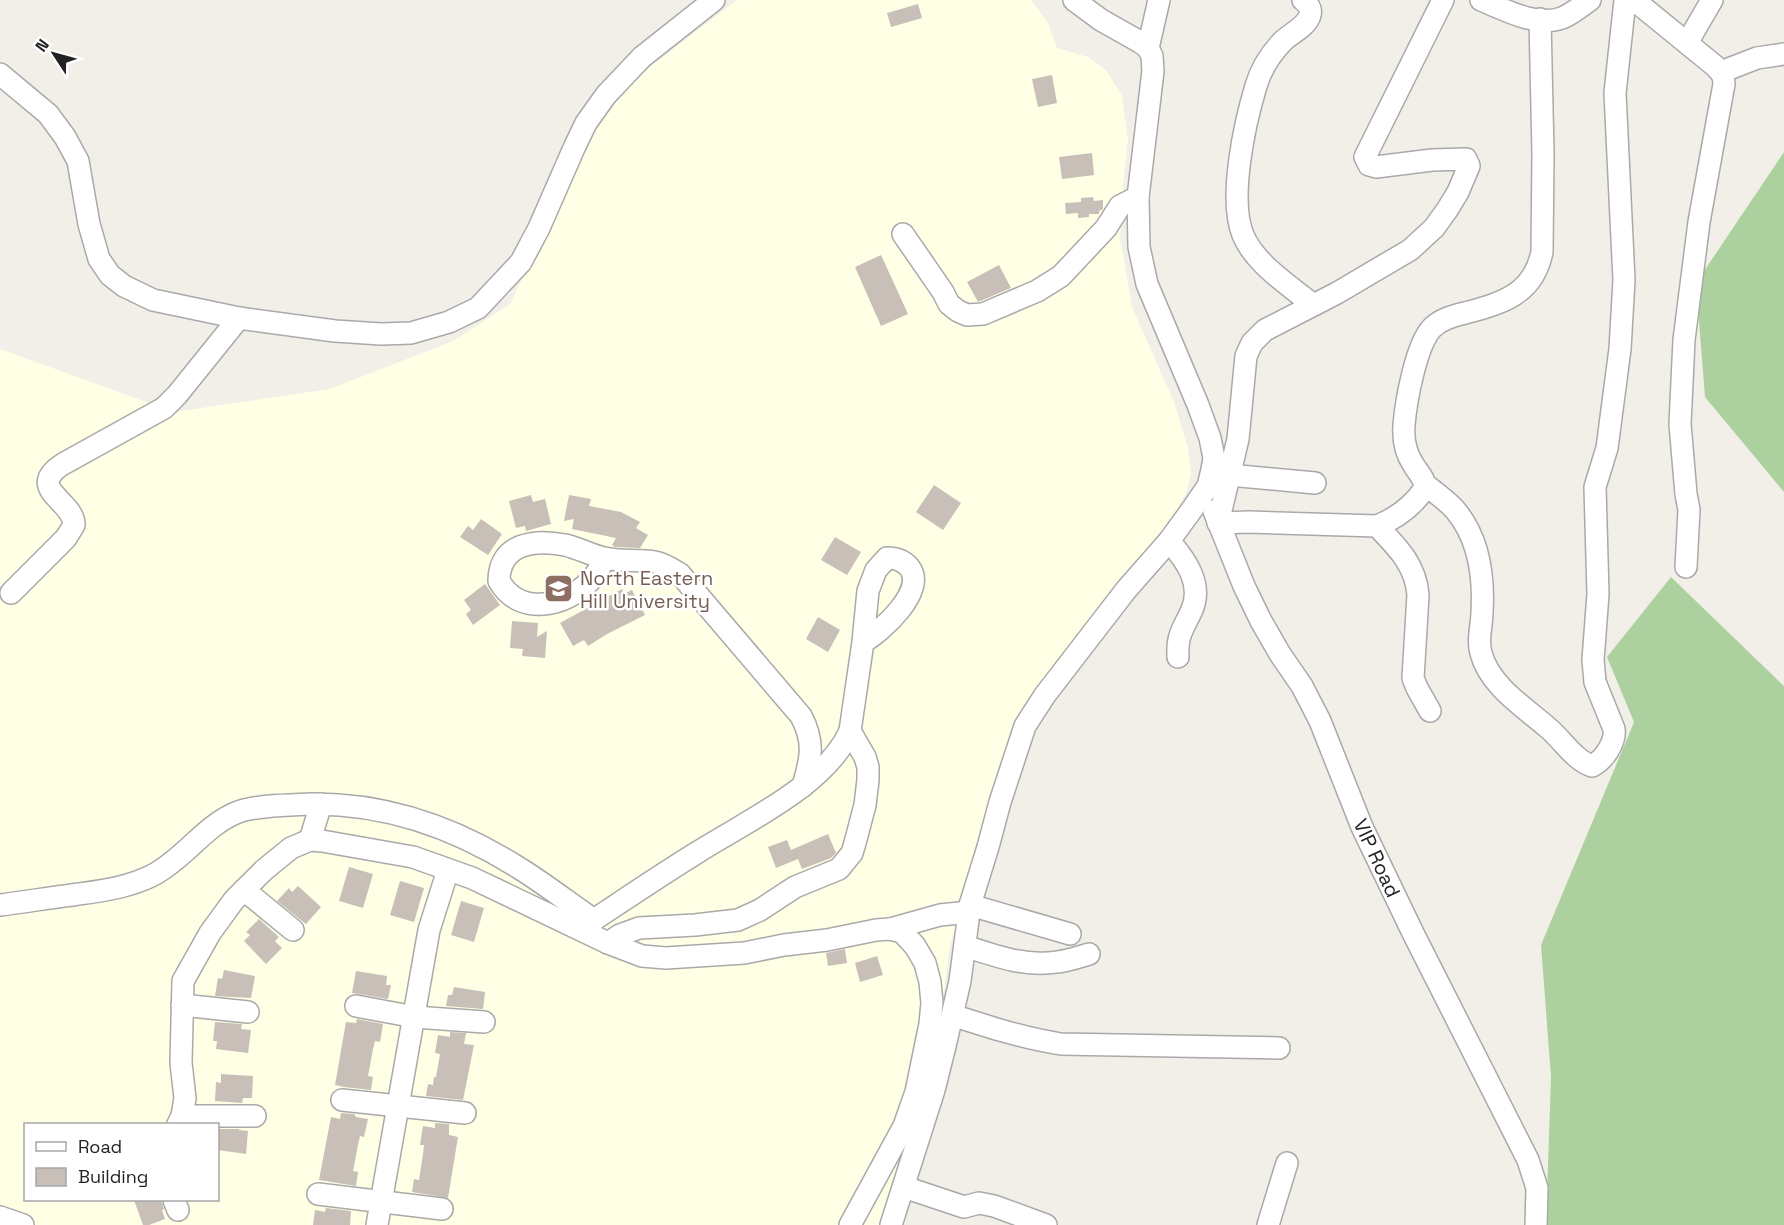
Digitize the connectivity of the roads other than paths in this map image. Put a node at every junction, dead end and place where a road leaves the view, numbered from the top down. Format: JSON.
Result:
{"nodes":[{"id":1,"x":714,"y":0,"type":"edge"},
{"id":2,"x":1074,"y":0,"type":"edge"},
{"id":3,"x":1159,"y":0,"type":"edge"},
{"id":4,"x":1303,"y":0,"type":"edge"},
{"id":5,"x":1443,"y":0,"type":"edge"},
{"id":6,"x":1481,"y":0,"type":"edge"},
{"id":7,"x":1590,"y":0,"type":"edge"},
{"id":8,"x":1624,"y":0,"type":"edge"},
{"id":9,"x":1634,"y":0,"type":"edge"},
{"id":10,"x":1712,"y":0,"type":"edge"},
{"id":11,"x":1540,"y":19,"type":"junction"},
{"id":12,"x":1687,"y":43,"type":"junction"},
{"id":13,"x":1148,"y":48,"type":"junction"},
{"id":14,"x":1784,"y":54,"type":"edge"},
{"id":15,"x":1721,"y":72,"type":"junction"},
{"id":16,"x":0,"y":74,"type":"edge"},
{"id":17,"x":1138,"y":197,"type":"junction"},
{"id":18,"x":903,"y":234,"type":"dead end"},
{"id":19,"x":1313,"y":305,"type":"junction"},
{"id":20,"x":239,"y":318,"type":"junction"},
{"id":21,"x":1229,"y":475,"type":"junction"},
{"id":22,"x":1315,"y":483,"type":"dead end"},
{"id":23,"x":1425,"y":484,"type":"junction"},
{"id":24,"x":1204,"y":494,"type":"junction"},
{"id":25,"x":1218,"y":524,"type":"junction"},
{"id":26,"x":1377,"y":526,"type":"junction"},
{"id":27,"x":1168,"y":540,"type":"junction"},
{"id":28,"x":604,"y":558,"type":"dead end"},
{"id":29,"x":1686,"y":567,"type":"dead end"},
{"id":30,"x":11,"y":593,"type":"dead end"},
{"id":31,"x":863,"y":642,"type":"dead end"},
{"id":32,"x":1178,"y":657,"type":"dead end"},
{"id":33,"x":1430,"y":711,"type":"dead end"},
{"id":34,"x":850,"y":731,"type":"junction"},
{"id":35,"x":803,"y":786,"type":"junction"},
{"id":36,"x":321,"y":804,"type":"junction"},
{"id":37,"x":310,"y":840,"type":"junction"},
{"id":38,"x":448,"y":870,"type":"junction"},
{"id":39,"x":244,"y":890,"type":"junction"},
{"id":40,"x":0,"y":905,"type":"edge"},
{"id":41,"x":970,"y":908,"type":"junction"},
{"id":42,"x":587,"y":925,"type":"junction"},
{"id":43,"x":890,"y":929,"type":"junction"},
{"id":44,"x":293,"y":930,"type":"dead end"},
{"id":45,"x":1070,"y":934,"type":"dead end"},
{"id":46,"x":608,"y":943,"type":"junction"},
{"id":47,"x":965,"y":946,"type":"junction"},
{"id":48,"x":1089,"y":954,"type":"dead end"},
{"id":49,"x":182,"y":1005,"type":"junction"},
{"id":50,"x":356,"y":1006,"type":"dead end"},
{"id":51,"x":248,"y":1012,"type":"dead end"},
{"id":52,"x":952,"y":1015,"type":"junction"},
{"id":53,"x":415,"y":1017,"type":"junction"},
{"id":54,"x":484,"y":1022,"type":"dead end"},
{"id":55,"x":1278,"y":1048,"type":"dead end"},
{"id":56,"x":342,"y":1100,"type":"dead end"},
{"id":57,"x":398,"y":1105,"type":"junction"},
{"id":58,"x":465,"y":1113,"type":"dead end"},
{"id":59,"x":255,"y":1116,"type":"dead end"},
{"id":60,"x":180,"y":1120,"type":"edge"},
{"id":61,"x":1287,"y":1163,"type":"dead end"},
{"id":62,"x":904,"y":1187,"type":"junction"},
{"id":63,"x":318,"y":1194,"type":"dead end"},
{"id":64,"x":382,"y":1202,"type":"junction"},
{"id":65,"x":442,"y":1209,"type":"dead end"},
{"id":66,"x":0,"y":1217,"type":"edge"},
{"id":67,"x":23,"y":1225,"type":"edge"},
{"id":68,"x":377,"y":1225,"type":"edge"},
{"id":69,"x":850,"y":1225,"type":"edge"},
{"id":70,"x":891,"y":1225,"type":"edge"},
{"id":71,"x":1046,"y":1225,"type":"edge"},
{"id":72,"x":1268,"y":1225,"type":"edge"},
{"id":73,"x":1536,"y":1225,"type":"edge"}],
"edges":[{"from":1,"to":20,"type":"street"},
{"from":2,"to":13,"type":"street"},
{"from":3,"to":13,"type":"street"},
{"from":4,"to":19,"type":"street"},
{"from":5,"to":19,"type":"street"},
{"from":6,"to":11,"type":"street"},
{"from":7,"to":11,"type":"street"},
{"from":8,"to":23,"type":"street"},
{"from":9,"to":12,"type":"street"},
{"from":10,"to":12,"type":"street"},
{"from":11,"to":23,"type":"street"},
{"from":12,"to":15,"type":"street"},
{"from":13,"to":17,"type":"street"},
{"from":14,"to":15,"type":"street"},
{"from":15,"to":29,"type":"street"},
{"from":16,"to":20,"type":"street"},
{"from":17,"to":18,"type":"street"},
{"from":17,"to":24,"type":"street"},
{"from":19,"to":21,"type":"street"},
{"from":20,"to":30,"type":"street"},
{"from":21,"to":22,"type":"street"},
{"from":21,"to":25,"type":"street"},
{"from":23,"to":26,"type":"street"},
{"from":24,"to":25,"type":"street","name":"VIP Road"},
{"from":24,"to":27,"type":"street"},
{"from":25,"to":26,"type":"street"},
{"from":25,"to":73,"type":"street","name":"VIP Road"},
{"from":26,"to":33,"type":"street"},
{"from":27,"to":32,"type":"street"},
{"from":27,"to":41,"type":"street"},
{"from":28,"to":35,"type":"street"},
{"from":31,"to":34,"type":"street"},
{"from":34,"to":35,"type":"street"},
{"from":34,"to":46,"type":"street"},
{"from":35,"to":42,"type":"street"},
{"from":36,"to":37,"type":"street"},
{"from":36,"to":40,"type":"street"},
{"from":36,"to":42,"type":"street"},
{"from":37,"to":38,"type":"street"},
{"from":37,"to":39,"type":"street"},
{"from":38,"to":42,"type":"street"},
{"from":38,"to":53,"type":"street"},
{"from":39,"to":44,"type":"street"},
{"from":39,"to":49,"type":"street"},
{"from":41,"to":43,"type":"street"},
{"from":41,"to":45,"type":"street"},
{"from":41,"to":47,"type":"street"},
{"from":42,"to":46,"type":"street"},
{"from":43,"to":46,"type":"street"},
{"from":43,"to":69,"type":"street"},
{"from":47,"to":48,"type":"street"},
{"from":47,"to":52,"type":"street"},
{"from":49,"to":51,"type":"street"},
{"from":49,"to":60,"type":"street"},
{"from":50,"to":53,"type":"street"},
{"from":52,"to":55,"type":"street"},
{"from":52,"to":62,"type":"street"},
{"from":53,"to":54,"type":"street"},
{"from":53,"to":57,"type":"street"},
{"from":56,"to":57,"type":"street"},
{"from":57,"to":58,"type":"street"},
{"from":57,"to":64,"type":"street"},
{"from":59,"to":60,"type":"street"},
{"from":61,"to":72,"type":"street"},
{"from":62,"to":70,"type":"street"},
{"from":62,"to":71,"type":"street"},
{"from":63,"to":64,"type":"street"},
{"from":64,"to":65,"type":"street"},
{"from":64,"to":68,"type":"street"},
{"from":66,"to":67,"type":"street"}]}
